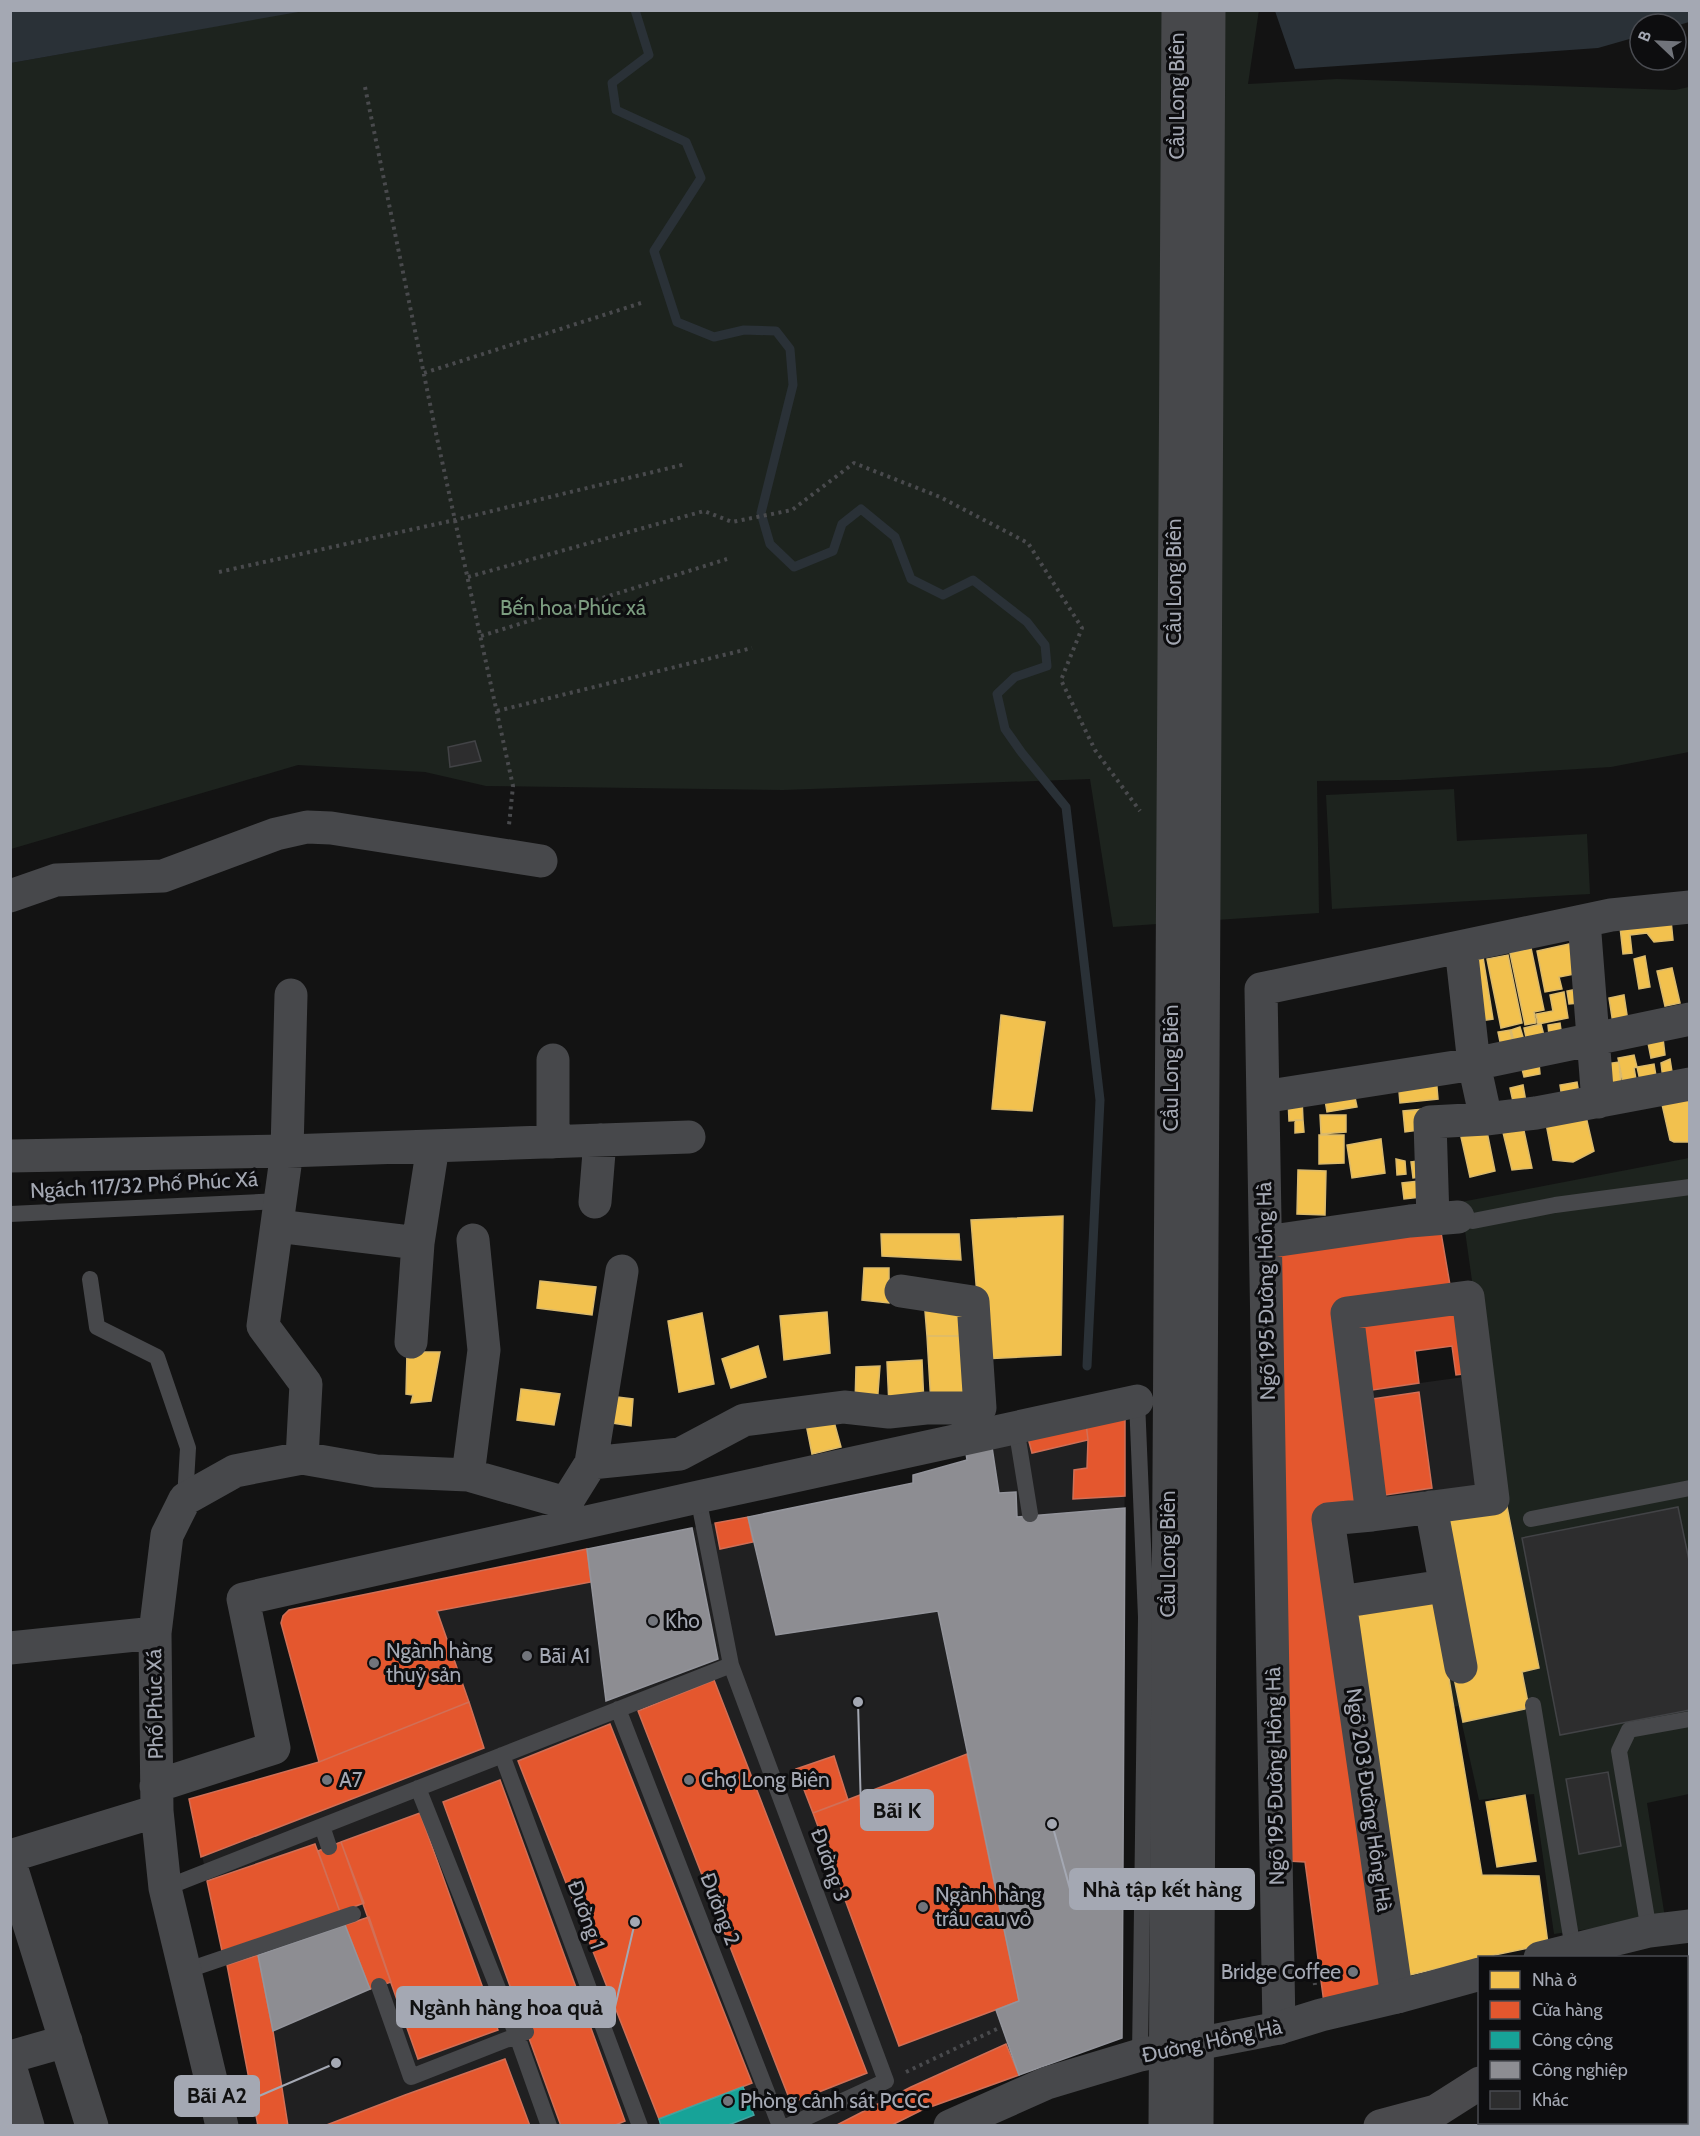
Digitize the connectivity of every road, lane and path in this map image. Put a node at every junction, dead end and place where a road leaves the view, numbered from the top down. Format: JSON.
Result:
{"nodes":[{"id":1,"x":1178,"y":10,"type":"edge"},
{"id":2,"x":1209,"y":10,"type":"edge"},
{"id":3,"x":365,"y":87,"type":"dead end"},
{"id":4,"x":641,"y":303,"type":"dead end"},
{"id":5,"x":424,"y":373,"type":"junction"},
{"id":6,"x":686,"y":464,"type":"dead end"},
{"id":7,"x":455,"y":520,"type":"junction"},
{"id":8,"x":727,"y":559,"type":"dead end"},
{"id":9,"x":219,"y":572,"type":"dead end"},
{"id":10,"x":468,"y":577,"type":"junction"},
{"id":11,"x":481,"y":636,"type":"junction"},
{"id":12,"x":752,"y":648,"type":"dead end"},
{"id":13,"x":496,"y":711,"type":"junction"},
{"id":14,"x":1143,"y":815,"type":"dead end"},
{"id":15,"x":506,"y":856,"type":"junction"},
{"id":16,"x":541,"y":861,"type":"dead end"},
{"id":17,"x":10,"y":896,"type":"edge"},
{"id":18,"x":1689,"y":908,"type":"edge"},
{"id":19,"x":1584,"y":921,"type":"junction"},
{"id":20,"x":1461,"y":947,"type":"junction"},
{"id":21,"x":291,"y":995,"type":"dead end"},
{"id":22,"x":1689,"y":1019,"type":"edge"},
{"id":23,"x":1593,"y":1040,"type":"junction"},
{"id":24,"x":553,"y":1060,"type":"dead end"},
{"id":25,"x":1474,"y":1064,"type":"junction"},
{"id":26,"x":1689,"y":1084,"type":"edge"},
{"id":27,"x":1263,"y":1097,"type":"junction"},
{"id":28,"x":1598,"y":1102,"type":"junction"},
{"id":29,"x":1486,"y":1119,"type":"junction"},
{"id":30,"x":689,"y":1137,"type":"dead end"},
{"id":31,"x":600,"y":1140,"type":"junction"},
{"id":32,"x":553,"y":1142,"type":"junction"},
{"id":33,"x":433,"y":1146,"type":"junction"},
{"id":34,"x":287,"y":1151,"type":"junction"},
{"id":35,"x":10,"y":1156,"type":"edge"},
{"id":36,"x":1689,"y":1186,"type":"edge"},
{"id":37,"x":595,"y":1202,"type":"dead end"},
{"id":38,"x":278,"y":1213,"type":"junction"},
{"id":39,"x":10,"y":1214,"type":"edge"},
{"id":40,"x":1454,"y":1219,"type":"junction"},
{"id":41,"x":473,"y":1240,"type":"dead end"},
{"id":42,"x":1266,"y":1242,"type":"junction"},
{"id":43,"x":418,"y":1243,"type":"junction"},
{"id":44,"x":622,"y":1270,"type":"dead end"},
{"id":45,"x":90,"y":1279,"type":"dead end"},
{"id":46,"x":901,"y":1291,"type":"dead end"},
{"id":47,"x":411,"y":1342,"type":"dead end"},
{"id":48,"x":1137,"y":1401,"type":"joint"},
{"id":49,"x":1016,"y":1427,"type":"junction"},
{"id":50,"x":302,"y":1458,"type":"junction"},
{"id":51,"x":591,"y":1463,"type":"junction"},
{"id":52,"x":468,"y":1475,"type":"junction"},
{"id":53,"x":1689,"y":1488,"type":"edge"},
{"id":54,"x":698,"y":1497,"type":"junction"},
{"id":55,"x":185,"y":1499,"type":"junction"},
{"id":56,"x":1431,"y":1507,"type":"junction"},
{"id":57,"x":1030,"y":1514,"type":"dead end"},
{"id":58,"x":1372,"y":1515,"type":"junction"},
{"id":59,"x":1531,"y":1519,"type":"dead end"},
{"id":60,"x":1444,"y":1586,"type":"junction"},
{"id":61,"x":1340,"y":1602,"type":"junction"},
{"id":62,"x":155,"y":1633,"type":"junction"},
{"id":63,"x":10,"y":1648,"type":"edge"},
{"id":64,"x":731,"y":1665,"type":"junction"},
{"id":65,"x":1461,"y":1667,"type":"dead end"},
{"id":66,"x":1533,"y":1705,"type":"dead end"},
{"id":67,"x":618,"y":1709,"type":"junction"},
{"id":68,"x":1689,"y":1719,"type":"edge"},
{"id":69,"x":502,"y":1755,"type":"junction"},
{"id":70,"x":418,"y":1788,"type":"junction"},
{"id":71,"x":157,"y":1798,"type":"junction"},
{"id":72,"x":322,"y":1826,"type":"junction"},
{"id":73,"x":329,"y":1846,"type":"dead end"},
{"id":74,"x":10,"y":1856,"type":"edge"},
{"id":75,"x":10,"y":1863,"type":"edge"},
{"id":76,"x":165,"y":1888,"type":"junction"},
{"id":77,"x":353,"y":1915,"type":"dead end"},
{"id":78,"x":1689,"y":1926,"type":"edge"},
{"id":79,"x":1649,"y":1931,"type":"junction"},
{"id":80,"x":1573,"y":1948,"type":"junction"},
{"id":81,"x":1547,"y":1956,"type":"edge"},
{"id":82,"x":185,"y":1971,"type":"junction"},
{"id":83,"x":1478,"y":1974,"type":"edge"},
{"id":84,"x":379,"y":1986,"type":"dead end"},
{"id":85,"x":1397,"y":1997,"type":"junction"},
{"id":86,"x":1001,"y":2027,"type":"dead end"},
{"id":87,"x":1279,"y":2028,"type":"junction"},
{"id":88,"x":522,"y":2034,"type":"junction"},
{"id":89,"x":66,"y":2041,"type":"junction"},
{"id":90,"x":1140,"y":2055,"type":"junction"},
{"id":91,"x":10,"y":2057,"type":"edge"},
{"id":92,"x":10,"y":2066,"type":"edge"},
{"id":93,"x":886,"y":2081,"type":"junction"},
{"id":94,"x":1478,"y":2084,"type":"edge"},
{"id":95,"x":1478,"y":2112,"type":"edge"},
{"id":96,"x":1424,"y":2118,"type":"edge"},
{"id":97,"x":635,"y":2124,"type":"edge"},
{"id":98,"x":28,"y":2126,"type":"edge"},
{"id":99,"x":92,"y":2126,"type":"edge"},
{"id":100,"x":222,"y":2126,"type":"edge"},
{"id":101,"x":549,"y":2126,"type":"edge"},
{"id":102,"x":780,"y":2126,"type":"edge"},
{"id":103,"x":788,"y":2126,"type":"edge"},
{"id":104,"x":950,"y":2126,"type":"edge"},
{"id":105,"x":1165,"y":2126,"type":"edge"},
{"id":106,"x":1197,"y":2126,"type":"edge"},
{"id":107,"x":1380,"y":2126,"type":"edge"}],
"edges":[{"from":1,"to":105,"type":"street","name":"Cầu Long Biên","bridge":true},
{"from":2,"to":106,"type":"street","name":"Cầu Long Biên","bridge":true},
{"from":3,"to":5,"type":"path"},
{"from":4,"to":5,"type":"path"},
{"from":5,"to":7,"type":"path"},
{"from":6,"to":7,"type":"path"},
{"from":7,"to":9,"type":"path"},
{"from":7,"to":10,"type":"path"},
{"from":8,"to":11,"type":"path"},
{"from":10,"to":11,"type":"path"},
{"from":10,"to":14,"type":"path"},
{"from":11,"to":13,"type":"path"},
{"from":12,"to":13,"type":"path"},
{"from":13,"to":15,"type":"path"},
{"from":15,"to":16,"type":"street"},
{"from":15,"to":17,"type":"street"},
{"from":18,"to":19,"type":"street","name":"Ngõ 195 Đường Hồng Hà"},
{"from":19,"to":20,"type":"street","name":"Ngõ 195 Đường Hồng Hà"},
{"from":19,"to":23,"type":"street"},
{"from":20,"to":25,"type":"street"},
{"from":20,"to":27,"type":"street","name":"Ngõ 195 Đường Hồng Hà"},
{"from":21,"to":34,"type":"street"},
{"from":22,"to":23,"type":"street"},
{"from":23,"to":25,"type":"street"},
{"from":23,"to":28,"type":"street"},
{"from":24,"to":32,"type":"street"},
{"from":25,"to":27,"type":"street"},
{"from":25,"to":29,"type":"street"},
{"from":26,"to":28,"type":"street"},
{"from":27,"to":42,"type":"street","name":"Ngõ 195 Đường Hồng Hà"},
{"from":28,"to":29,"type":"street"},
{"from":29,"to":40,"type":"street"},
{"from":30,"to":31,"type":"street"},
{"from":31,"to":32,"type":"street"},
{"from":31,"to":37,"type":"street"},
{"from":32,"to":33,"type":"street"},
{"from":33,"to":34,"type":"street"},
{"from":33,"to":43,"type":"street"},
{"from":34,"to":35,"type":"street"},
{"from":34,"to":38,"type":"street"},
{"from":36,"to":40,"type":"lane"},
{"from":38,"to":39,"type":"lane","name":"Ngách 117/32 Phố Phúc Xá"},
{"from":38,"to":43,"type":"street"},
{"from":38,"to":50,"type":"street"},
{"from":40,"to":42,"type":"street"},
{"from":41,"to":52,"type":"street"},
{"from":42,"to":87,"type":"street","name":"Ngõ 195 Đường Hồng Hà"},
{"from":43,"to":47,"type":"street"},
{"from":44,"to":51,"type":"street"},
{"from":45,"to":55,"type":"lane"},
{"from":46,"to":51,"type":"street"},
{"from":48,"to":49,"type":"street"},
{"from":48,"to":90,"type":"lane"},
{"from":49,"to":54,"type":"street"},
{"from":49,"to":57,"type":"lane"},
{"from":50,"to":52,"type":"street"},
{"from":50,"to":55,"type":"street"},
{"from":51,"to":52,"type":"street"},
{"from":53,"to":59,"type":"lane"},
{"from":54,"to":64,"type":"lane","name":"Đường 3"},
{"from":54,"to":71,"type":"street"},
{"from":55,"to":62,"type":"street"},
{"from":56,"to":58,"type":"street","name":"Ngõ 203 Đường Hồng Hà"},
{"from":56,"to":58,"type":"street","name":"Ngõ 203 Đường Hồng Hà"},
{"from":56,"to":60,"type":"street"},
{"from":58,"to":61,"type":"street","name":"Ngõ 203 Đường Hồng Hà"},
{"from":60,"to":61,"type":"street"},
{"from":60,"to":65,"type":"street"},
{"from":61,"to":85,"type":"street","name":"Ngõ 203 Đường Hồng Hà"},
{"from":62,"to":63,"type":"street","name":"Phố Phúc Xá"},
{"from":62,"to":71,"type":"street","name":"Phố Phúc Xá"},
{"from":64,"to":67,"type":"lane"},
{"from":64,"to":93,"type":"lane","name":"Đường 3"},
{"from":66,"to":80,"type":"lane"},
{"from":67,"to":69,"type":"lane"},
{"from":67,"to":102,"type":"lane","name":"Đường 2"},
{"from":68,"to":79,"type":"lane"},
{"from":69,"to":70,"type":"lane"},
{"from":69,"to":97,"type":"lane","name":"Đường 1"},
{"from":70,"to":72,"type":"lane"},
{"from":70,"to":88,"type":"lane"},
{"from":71,"to":74,"type":"street"},
{"from":71,"to":76,"type":"street","name":"Phố Phúc Xá"},
{"from":72,"to":73,"type":"lane"},
{"from":72,"to":76,"type":"lane"},
{"from":75,"to":89,"type":"street"},
{"from":76,"to":82,"type":"street","name":"Phố Phúc Xá"},
{"from":77,"to":82,"type":"lane"},
{"from":78,"to":79,"type":"street"},
{"from":79,"to":80,"type":"street"},
{"from":80,"to":81,"type":"street"},
{"from":82,"to":100,"type":"street","name":"Phố Phúc Xá"},
{"from":83,"to":85,"type":"street","name":"Đường Hồng Hà"},
{"from":84,"to":88,"type":"lane"},
{"from":85,"to":87,"type":"street","name":"Đường Hồng Hà"},
{"from":86,"to":93,"type":"path"},
{"from":87,"to":90,"type":"street","name":"Đường Hồng Hà"},
{"from":88,"to":101,"type":"lane"},
{"from":89,"to":91,"type":"street"},
{"from":89,"to":99,"type":"street"},
{"from":90,"to":104,"type":"street","name":"Đường Hồng Hà"},
{"from":92,"to":98,"type":"street"},
{"from":93,"to":103,"type":"lane"},
{"from":94,"to":96,"type":"main road"},
{"from":95,"to":96,"type":"main road"},
{"from":96,"to":107,"type":"main road"}]}
